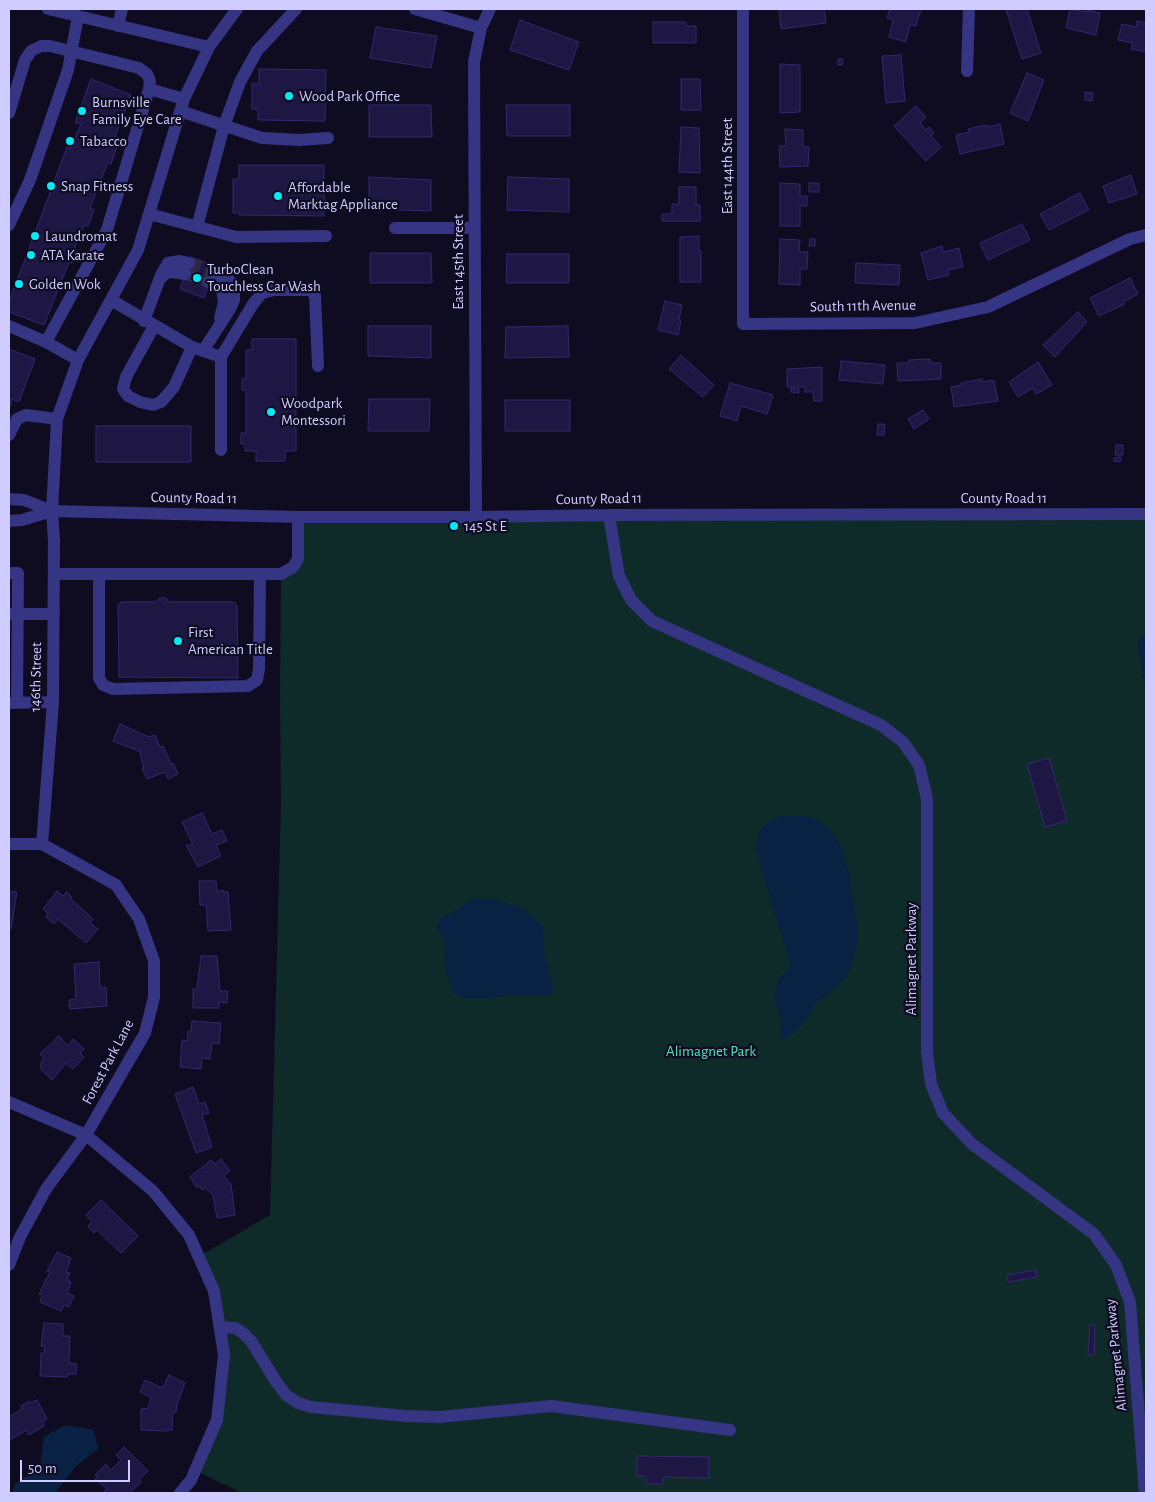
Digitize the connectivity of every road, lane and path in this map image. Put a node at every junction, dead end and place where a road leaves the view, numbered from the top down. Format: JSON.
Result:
{"nodes":[{"id":1,"x":48,"y":9,"type":"edge"},
{"id":2,"x":122,"y":9,"type":"edge"},
{"id":3,"x":237,"y":9,"type":"edge"},
{"id":4,"x":296,"y":9,"type":"edge"},
{"id":5,"x":415,"y":9,"type":"edge"},
{"id":6,"x":490,"y":9,"type":"edge"},
{"id":7,"x":743,"y":9,"type":"edge"},
{"id":8,"x":969,"y":9,"type":"edge"},
{"id":9,"x":78,"y":16,"type":"junction"},
{"id":10,"x":118,"y":26,"type":"junction"},
{"id":11,"x":481,"y":28,"type":"junction"},
{"id":12,"x":209,"y":47,"type":"junction"},
{"id":13,"x":72,"y":52,"type":"junction"},
{"id":14,"x":967,"y":71,"type":"dead end"},
{"id":15,"x":149,"y":89,"type":"junction"},
{"id":16,"x":182,"y":105,"type":"junction"},
{"id":17,"x":9,"y":112,"type":"edge"},
{"id":18,"x":224,"y":126,"type":"junction"},
{"id":19,"x":328,"y":138,"type":"dead end"},
{"id":20,"x":149,"y":214,"type":"junction"},
{"id":21,"x":9,"y":225,"type":"edge"},
{"id":22,"x":197,"y":227,"type":"junction"},
{"id":23,"x":395,"y":228,"type":"dead end"},
{"id":24,"x":474,"y":228,"type":"junction"},
{"id":25,"x":1146,"y":235,"type":"edge"},
{"id":26,"x":326,"y":236,"type":"dead end"},
{"id":27,"x":187,"y":269,"type":"tunnel mouth"},
{"id":28,"x":211,"y":277,"type":"tunnel mouth"},
{"id":29,"x":111,"y":300,"type":"junction"},
{"id":30,"x":149,"y":324,"type":"junction"},
{"id":31,"x":743,"y":324,"type":"joint"},
{"id":32,"x":9,"y":326,"type":"edge"},
{"id":33,"x":46,"y":342,"type":"junction"},
{"id":34,"x":198,"y":349,"type":"junction"},
{"id":35,"x":221,"y":357,"type":"junction"},
{"id":36,"x":78,"y":360,"type":"junction"},
{"id":37,"x":318,"y":366,"type":"dead end"},
{"id":38,"x":57,"y":418,"type":"junction"},
{"id":39,"x":9,"y":434,"type":"edge"},
{"id":40,"x":220,"y":450,"type":"dead end"},
{"id":41,"x":9,"y":500,"type":"edge"},
{"id":42,"x":52,"y":511,"type":"junction"},
{"id":43,"x":1146,"y":514,"type":"edge"},
{"id":44,"x":609,"y":515,"type":"junction"},
{"id":45,"x":298,"y":517,"type":"junction"},
{"id":46,"x":476,"y":517,"type":"junction"},
{"id":47,"x":9,"y":521,"type":"edge"},
{"id":48,"x":9,"y":573,"type":"edge"},
{"id":49,"x":54,"y":574,"type":"junction"},
{"id":50,"x":260,"y":574,"type":"junction"},
{"id":51,"x":98,"y":575,"type":"junction"},
{"id":52,"x":13,"y":614,"type":"edge"},
{"id":53,"x":54,"y":614,"type":"junction"},
{"id":54,"x":53,"y":702,"type":"junction"},
{"id":55,"x":13,"y":703,"type":"edge"},
{"id":56,"x":9,"y":844,"type":"edge"},
{"id":57,"x":42,"y":844,"type":"junction"},
{"id":58,"x":9,"y":1102,"type":"edge"},
{"id":59,"x":86,"y":1135,"type":"junction"},
{"id":60,"x":9,"y":1265,"type":"edge"},
{"id":61,"x":220,"y":1327,"type":"junction"},
{"id":62,"x":730,"y":1430,"type":"dead end"},
{"id":63,"x":180,"y":1493,"type":"edge"},
{"id":64,"x":1145,"y":1493,"type":"edge"}],
"edges":[{"from":1,"to":9,"type":"street"},
{"from":2,"to":10,"type":"street"},
{"from":3,"to":12,"type":"street","name":"146th Street"},
{"from":4,"to":18,"type":"street"},
{"from":5,"to":11,"type":"street"},
{"from":6,"to":11,"type":"street","name":"East 145th Street"},
{"from":7,"to":31,"type":"street","name":"East 144th Street"},
{"from":8,"to":14,"type":"street"},
{"from":9,"to":10,"type":"street"},
{"from":9,"to":13,"type":"street"},
{"from":10,"to":12,"type":"street"},
{"from":11,"to":24,"type":"street","name":"East 145th Street"},
{"from":12,"to":16,"type":"street","name":"146th Street"},
{"from":13,"to":15,"type":"street"},
{"from":13,"to":17,"type":"street"},
{"from":13,"to":21,"type":"street"},
{"from":15,"to":16,"type":"street"},
{"from":15,"to":33,"type":"street"},
{"from":16,"to":18,"type":"street"},
{"from":16,"to":20,"type":"street","name":"146th Street"},
{"from":18,"to":19,"type":"street"},
{"from":18,"to":22,"type":"street"},
{"from":20,"to":22,"type":"street"},
{"from":20,"to":29,"type":"street","name":"146th Street"},
{"from":22,"to":26,"type":"street"},
{"from":23,"to":24,"type":"street"},
{"from":24,"to":46,"type":"street","name":"East 145th Street"},
{"from":25,"to":31,"type":"street","name":"South 11th Avenue"},
{"from":27,"to":30,"type":"street"},
{"from":28,"to":34,"type":"street"},
{"from":29,"to":30,"type":"street"},
{"from":29,"to":36,"type":"street","name":"146th Street"},
{"from":30,"to":34,"type":"street"},
{"from":30,"to":34,"type":"street"},
{"from":32,"to":33,"type":"street"},
{"from":33,"to":36,"type":"street"},
{"from":34,"to":35,"type":"street"},
{"from":35,"to":37,"type":"street"},
{"from":35,"to":40,"type":"street"},
{"from":36,"to":38,"type":"street","name":"146th Street"},
{"from":38,"to":39,"type":"street"},
{"from":38,"to":42,"type":"street","name":"146th Street"},
{"from":41,"to":42,"type":"street","name":"County Road 11"},
{"from":42,"to":45,"type":"street","name":"County Road 11"},
{"from":42,"to":47,"type":"street","name":"County Road 11"},
{"from":42,"to":49,"type":"street","name":"146th Street"},
{"from":43,"to":44,"type":"street","name":"County Road 11"},
{"from":44,"to":46,"type":"street","name":"County Road 11"},
{"from":44,"to":64,"type":"street","name":"Alimagnet Parkway"},
{"from":45,"to":46,"type":"street","name":"County Road 11"},
{"from":45,"to":50,"type":"street"},
{"from":48,"to":52,"type":"street"},
{"from":49,"to":51,"type":"street"},
{"from":49,"to":53,"type":"street","name":"146th Street"},
{"from":50,"to":51,"type":"street"},
{"from":50,"to":51,"type":"street"},
{"from":52,"to":53,"type":"street"},
{"from":52,"to":55,"type":"street"},
{"from":53,"to":54,"type":"street","name":"146th Street"},
{"from":54,"to":55,"type":"street"},
{"from":54,"to":57,"type":"street","name":"146th Street"},
{"from":56,"to":57,"type":"street"},
{"from":57,"to":59,"type":"street","name":"Forest Park Lane"},
{"from":58,"to":59,"type":"street"},
{"from":59,"to":60,"type":"street","name":"Forest Park Lane"},
{"from":59,"to":61,"type":"street"},
{"from":61,"to":62,"type":"street"},
{"from":61,"to":63,"type":"street"}]}
